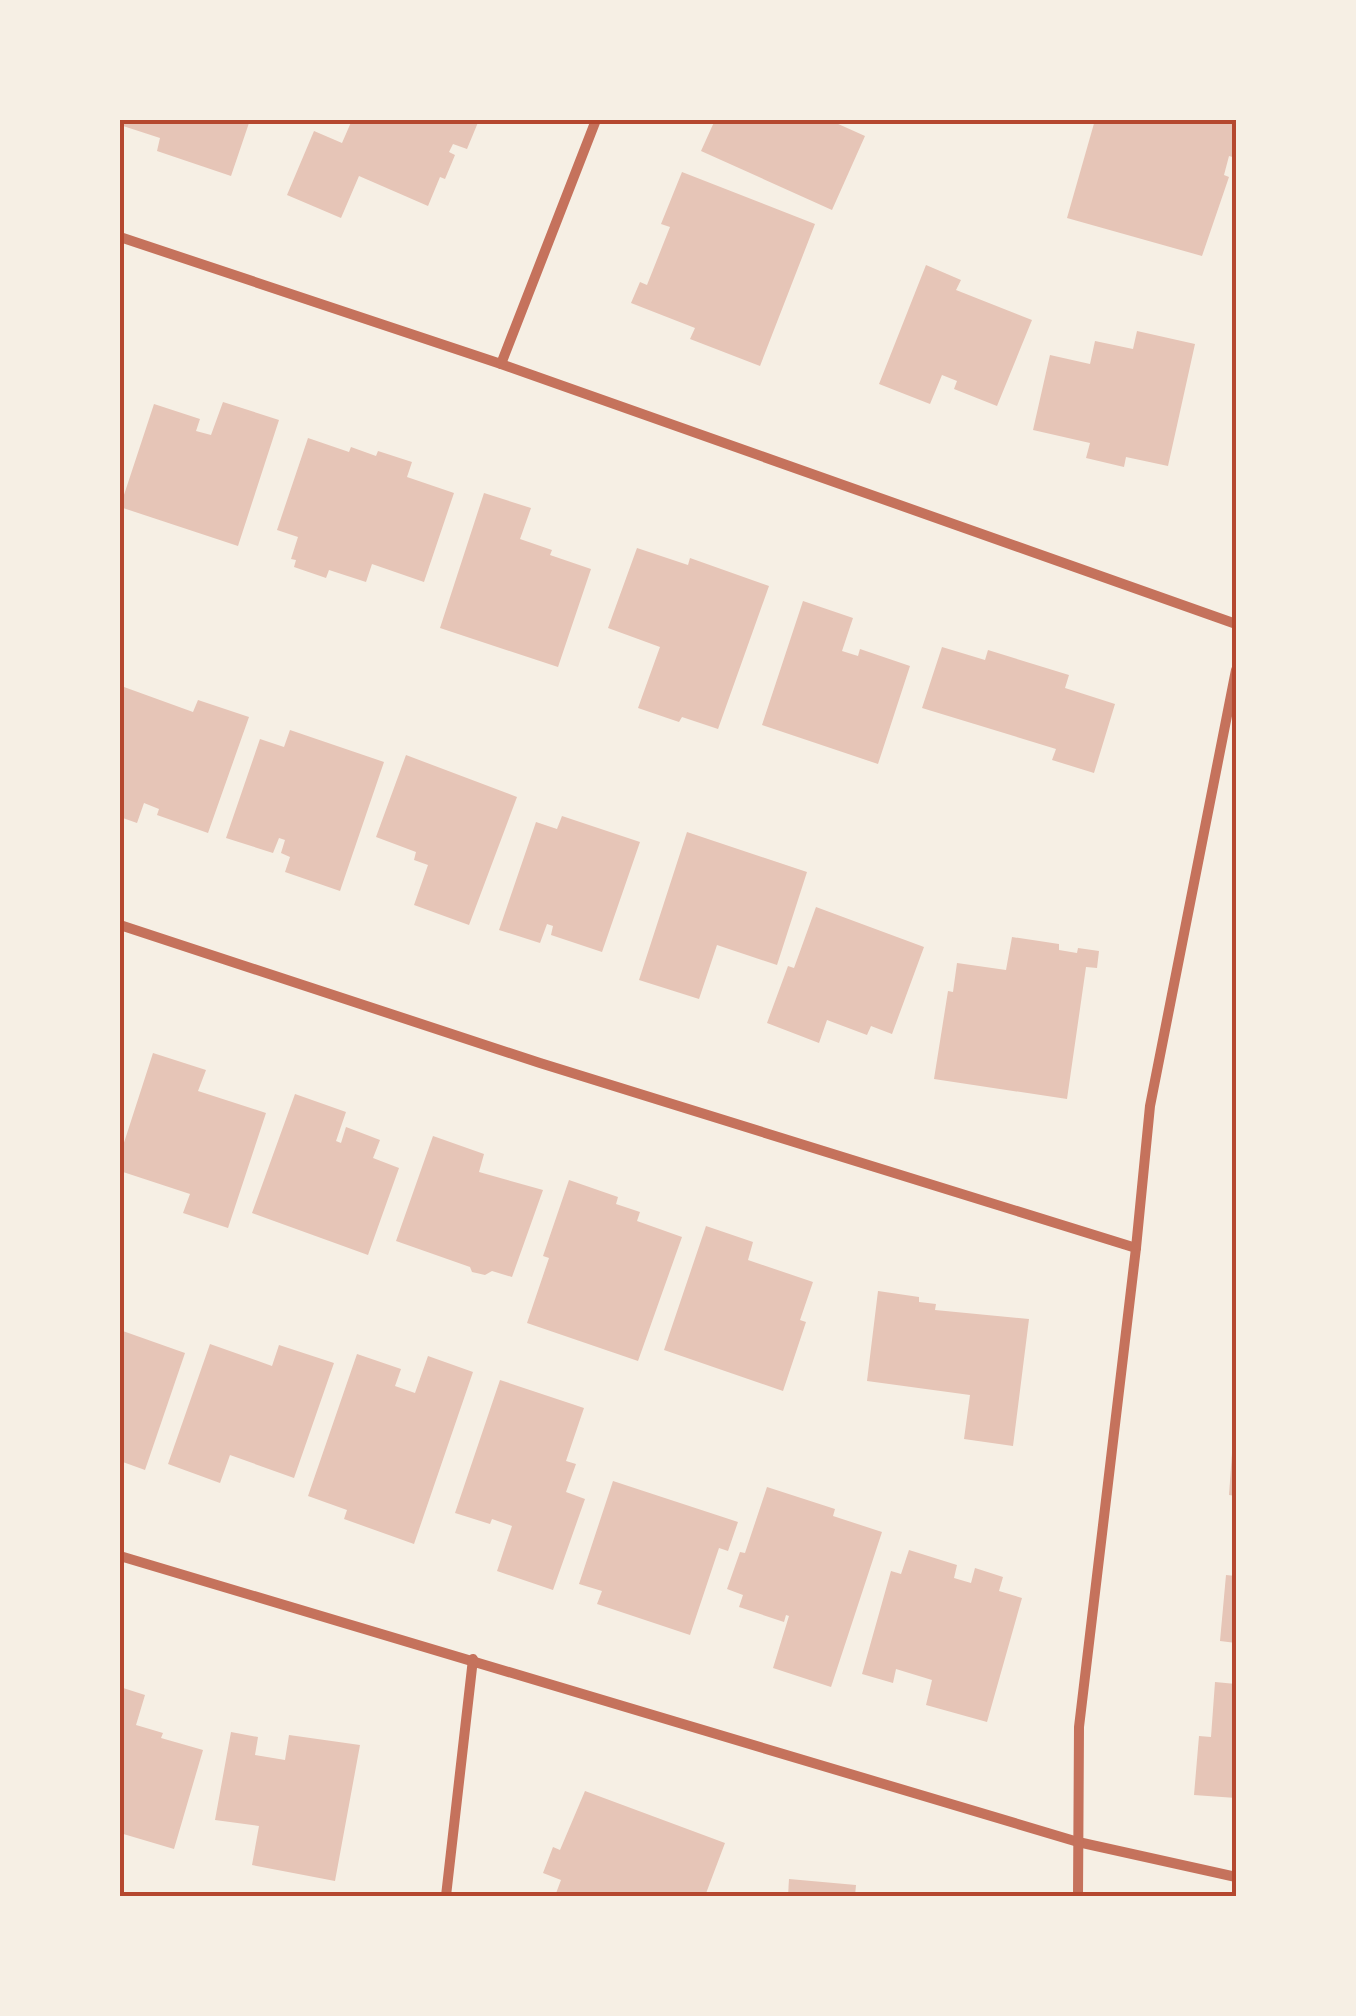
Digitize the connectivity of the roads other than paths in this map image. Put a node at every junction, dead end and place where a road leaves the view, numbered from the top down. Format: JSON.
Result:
{"nodes":[{"id":1,"x":596,"y":120,"type":"edge"},
{"id":2,"x":120,"y":236,"type":"edge"},
{"id":3,"x":501,"y":364,"type":"junction"},
{"id":4,"x":1236,"y":624,"type":"edge"},
{"id":5,"x":1236,"y":670,"type":"edge"},
{"id":6,"x":120,"y":925,"type":"edge"},
{"id":7,"x":1136,"y":1248,"type":"junction"},
{"id":8,"x":120,"y":1556,"type":"edge"},
{"id":9,"x":473,"y":1659,"type":"junction"},
{"id":10,"x":1078,"y":1842,"type":"junction"},
{"id":11,"x":1236,"y":1878,"type":"edge"},
{"id":12,"x":446,"y":1896,"type":"edge"},
{"id":13,"x":1078,"y":1896,"type":"edge"}],
"edges":[{"from":1,"to":3,"type":"street"},
{"from":2,"to":3,"type":"street"},
{"from":3,"to":4,"type":"street"},
{"from":5,"to":7,"type":"street"},
{"from":6,"to":7,"type":"street"},
{"from":7,"to":10,"type":"street"},
{"from":8,"to":9,"type":"street"},
{"from":9,"to":10,"type":"street"},
{"from":9,"to":12,"type":"street"},
{"from":10,"to":11,"type":"street"},
{"from":10,"to":13,"type":"street"}]}
